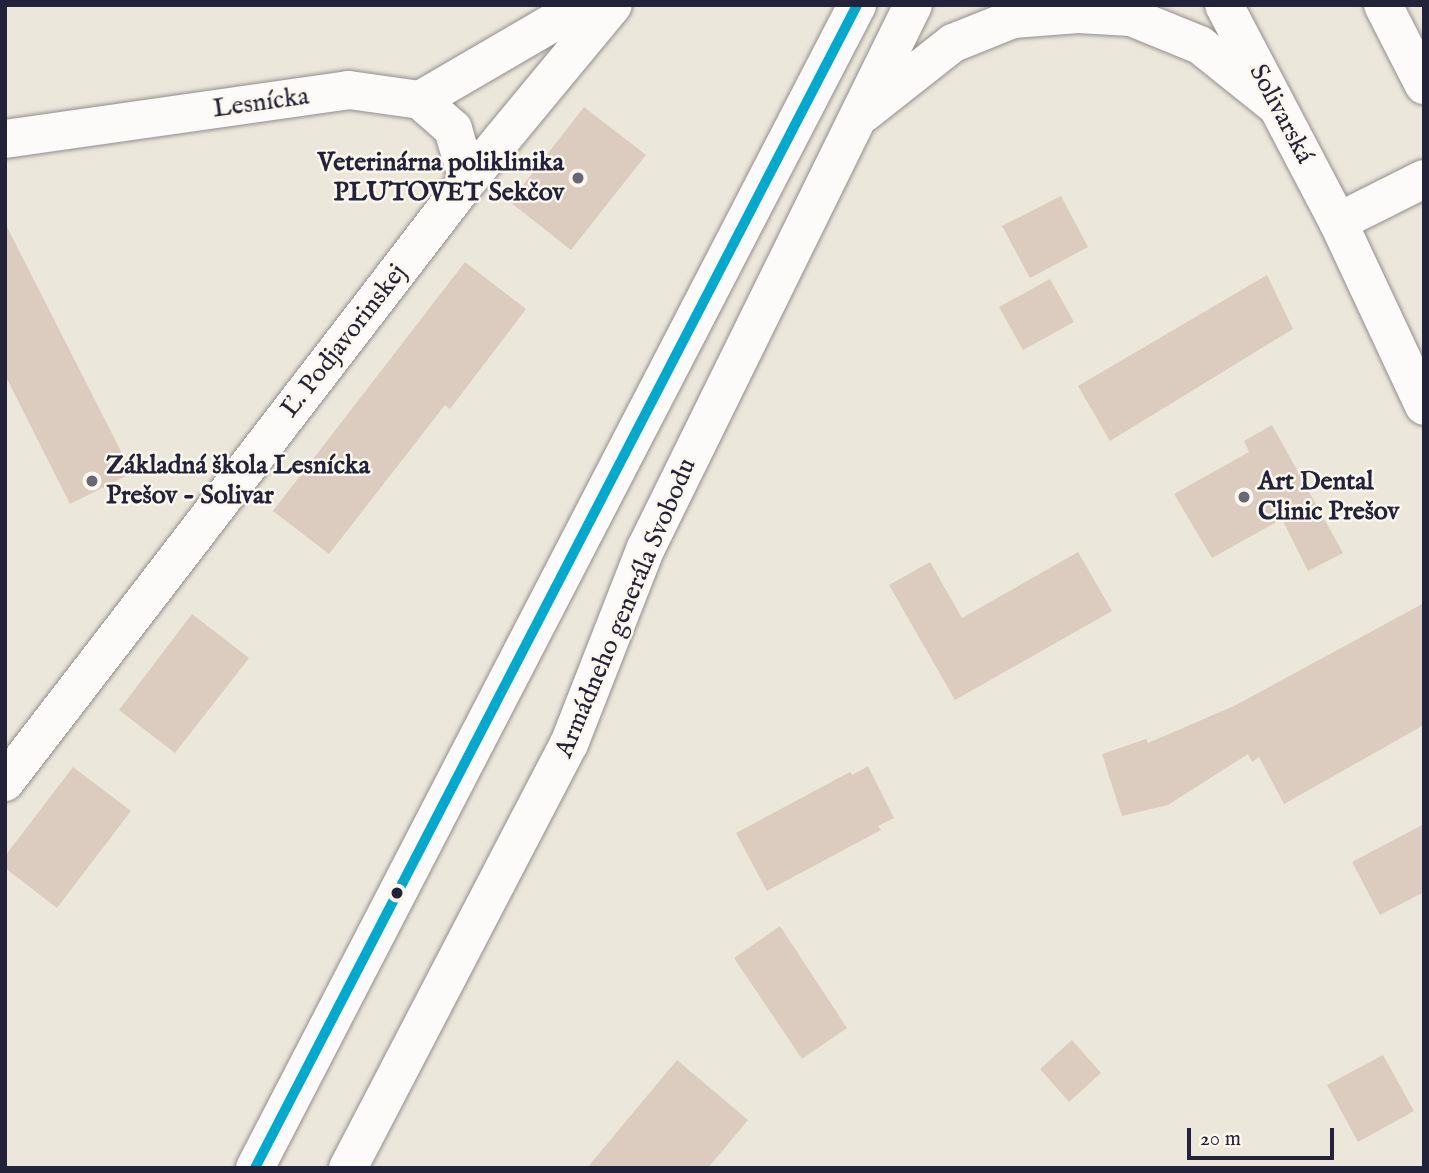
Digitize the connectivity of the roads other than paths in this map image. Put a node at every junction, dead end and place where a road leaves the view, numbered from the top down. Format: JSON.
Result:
{"nodes":[{"id":1,"x":583,"y":5,"type":"edge"},
{"id":2,"x":613,"y":5,"type":"edge"},
{"id":3,"x":857,"y":5,"type":"edge"},
{"id":4,"x":913,"y":5,"type":"edge"},
{"id":5,"x":1224,"y":5,"type":"edge"},
{"id":6,"x":1383,"y":5,"type":"edge"},
{"id":7,"x":1424,"y":85,"type":"edge"},
{"id":8,"x":420,"y":100,"type":"junction"},
{"id":9,"x":1275,"y":104,"type":"junction"},
{"id":10,"x":857,"y":119,"type":"junction"},
{"id":11,"x":5,"y":139,"type":"edge"},
{"id":12,"x":1424,"y":179,"type":"edge"},
{"id":13,"x":468,"y":180,"type":"junction"},
{"id":14,"x":1338,"y":222,"type":"junction"},
{"id":15,"x":1424,"y":406,"type":"edge"},
{"id":16,"x":5,"y":782,"type":"edge"},
{"id":17,"x":255,"y":1168,"type":"edge"},
{"id":18,"x":348,"y":1168,"type":"edge"}],
"edges":[{"from":1,"to":8,"type":"street"},
{"from":2,"to":13,"type":"street","name":"Ľ. Podjavorinskej"},
{"from":3,"to":17,"type":"street"},
{"from":4,"to":10,"type":"street","name":"Armádneho generála Svobodu"},
{"from":5,"to":9,"type":"street","name":"Solivarská"},
{"from":6,"to":7,"type":"street"},
{"from":8,"to":11,"type":"street","name":"Lesnícka"},
{"from":8,"to":13,"type":"street"},
{"from":9,"to":10,"type":"street"},
{"from":9,"to":14,"type":"street","name":"Solivarská"},
{"from":10,"to":18,"type":"street","name":"Armádneho generála Svobodu"},
{"from":12,"to":14,"type":"street"},
{"from":13,"to":16,"type":"street","name":"Ľ. Podjavorinskej"},
{"from":14,"to":15,"type":"street","name":"Solivarská"}]}
